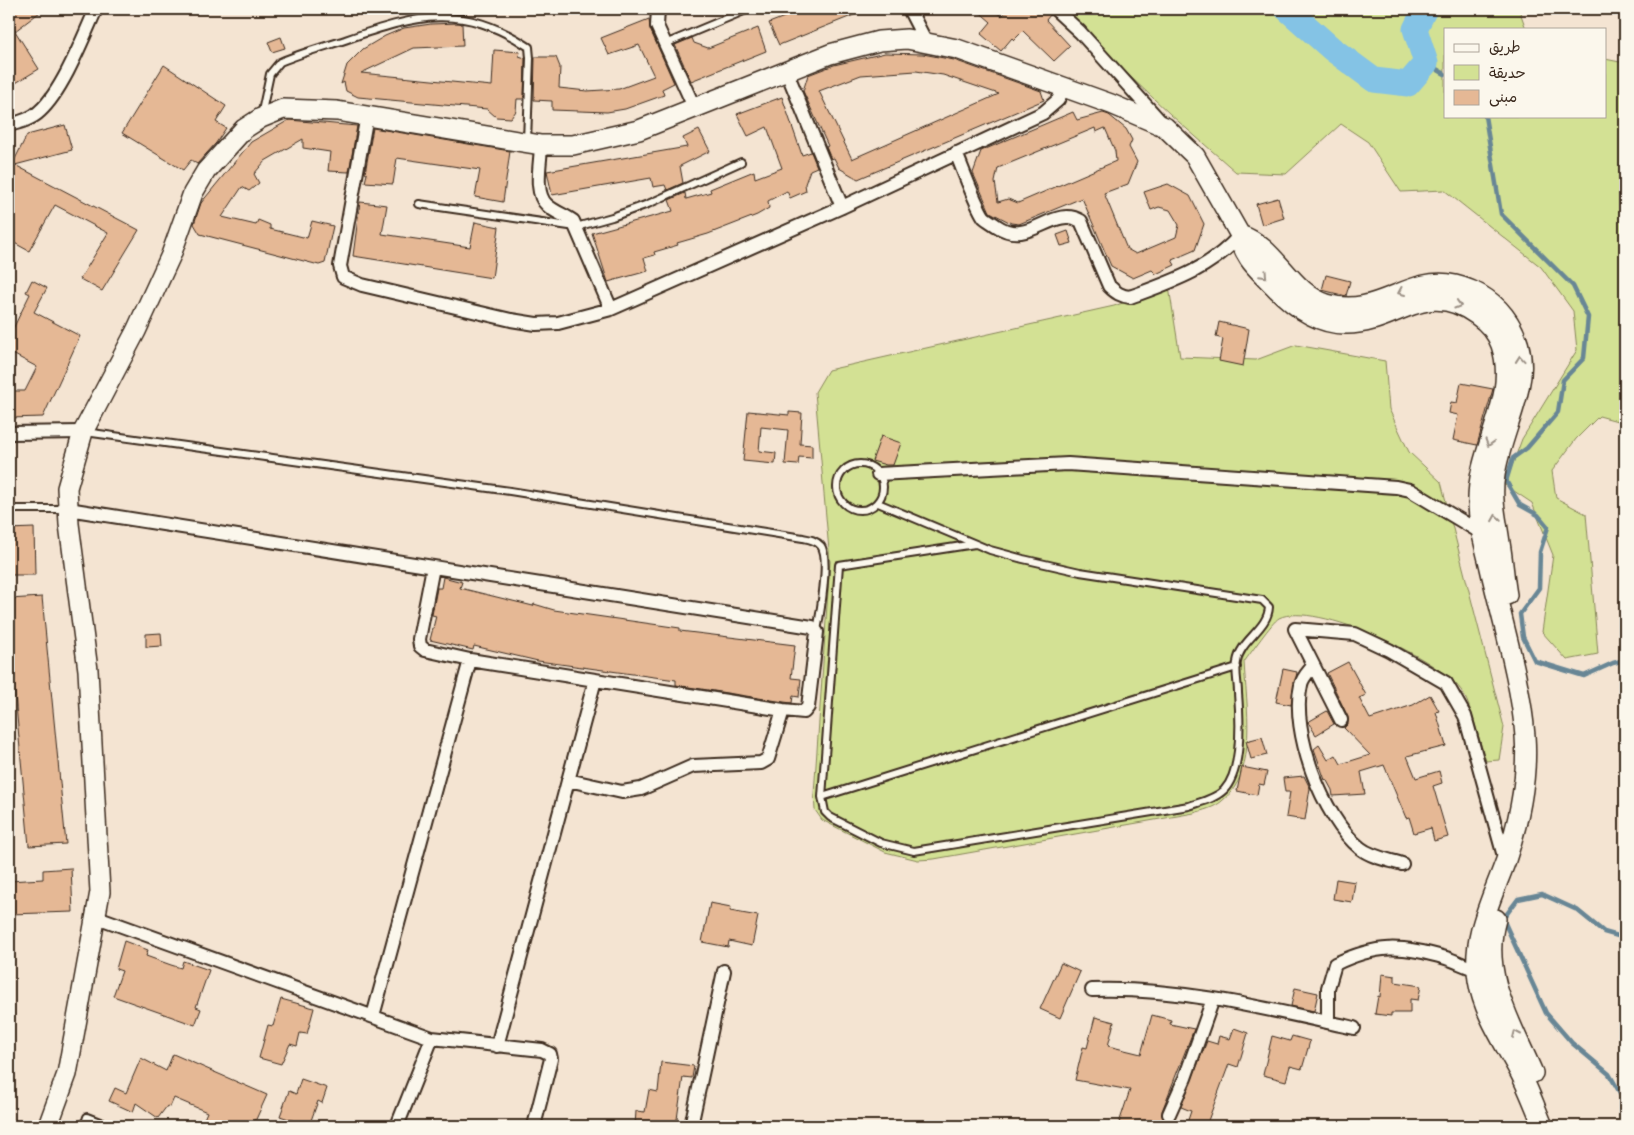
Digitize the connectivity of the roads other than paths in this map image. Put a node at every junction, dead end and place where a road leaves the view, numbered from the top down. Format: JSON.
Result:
{"nodes":[{"id":1,"x":96,"y":9,"type":"edge"},
{"id":2,"x":658,"y":9,"type":"edge"},
{"id":3,"x":749,"y":9,"type":"edge"},
{"id":4,"x":909,"y":9,"type":"edge"},
{"id":5,"x":1055,"y":9,"type":"edge"},
{"id":6,"x":926,"y":42,"type":"junction"},
{"id":7,"x":665,"y":44,"type":"junction"},
{"id":8,"x":786,"y":70,"type":"junction"},
{"id":9,"x":1064,"y":87,"type":"junction"},
{"id":10,"x":694,"y":108,"type":"junction"},
{"id":11,"x":367,"y":115,"type":"junction"},
{"id":12,"x":261,"y":118,"type":"junction"},
{"id":13,"x":9,"y":125,"type":"edge"},
{"id":14,"x":1165,"y":127,"type":"junction"},
{"id":15,"x":534,"y":144,"type":"junction"},
{"id":16,"x":956,"y":152,"type":"junction"},
{"id":17,"x":741,"y":162,"type":"dead end"},
{"id":18,"x":419,"y":204,"type":"dead end"},
{"id":19,"x":842,"y":207,"type":"junction"},
{"id":20,"x":576,"y":227,"type":"junction"},
{"id":21,"x":1240,"y":235,"type":"junction"},
{"id":22,"x":611,"y":309,"type":"junction"},
{"id":23,"x":83,"y":432,"type":"junction"},
{"id":24,"x":9,"y":433,"type":"edge"},
{"id":25,"x":878,"y":474,"type":"junction"},
{"id":26,"x":878,"y":503,"type":"junction"},
{"id":27,"x":9,"y":509,"type":"edge"},
{"id":28,"x":68,"y":509,"type":"junction"},
{"id":29,"x":1482,"y":534,"type":"junction"},
{"id":30,"x":975,"y":544,"type":"junction"},
{"id":31,"x":1500,"y":544,"type":"junction"},
{"id":32,"x":433,"y":568,"type":"junction"},
{"id":33,"x":817,"y":632,"type":"junction"},
{"id":34,"x":470,"y":660,"type":"junction"},
{"id":35,"x":1313,"y":666,"type":"junction"},
{"id":36,"x":1237,"y":667,"type":"junction"},
{"id":37,"x":595,"y":680,"type":"junction"},
{"id":38,"x":783,"y":710,"type":"junction"},
{"id":39,"x":1341,"y":720,"type":"dead end"},
{"id":40,"x":568,"y":780,"type":"junction"},
{"id":41,"x":822,"y":798,"type":"junction"},
{"id":42,"x":1506,"y":860,"type":"junction"},
{"id":43,"x":1402,"y":864,"type":"dead end"},
{"id":44,"x":97,"y":917,"type":"junction"},
{"id":45,"x":724,"y":971,"type":"dead end"},
{"id":46,"x":1485,"y":971,"type":"junction"},
{"id":47,"x":1092,"y":990,"type":"dead end"},
{"id":48,"x":1213,"y":999,"type":"junction"},
{"id":49,"x":373,"y":1016,"type":"junction"},
{"id":50,"x":1328,"y":1022,"type":"junction"},
{"id":51,"x":1354,"y":1028,"type":"dead end"},
{"id":52,"x":432,"y":1038,"type":"junction"},
{"id":53,"x":496,"y":1046,"type":"junction"},
{"id":54,"x":1169,"y":1114,"type":"dead end"},
{"id":55,"x":48,"y":1126,"type":"edge"},
{"id":56,"x":84,"y":1126,"type":"edge"},
{"id":57,"x":110,"y":1126,"type":"edge"},
{"id":58,"x":397,"y":1126,"type":"edge"},
{"id":59,"x":534,"y":1126,"type":"edge"},
{"id":60,"x":691,"y":1126,"type":"edge"},
{"id":61,"x":1543,"y":1126,"type":"edge"},
{"id":62,"x":1556,"y":1126,"type":"edge"}],
"edges":[{"from":1,"to":13,"type":"street"},
{"from":2,"to":7,"type":"street"},
{"from":3,"to":7,"type":"lane"},
{"from":4,"to":6,"type":"street"},
{"from":5,"to":14,"type":"street"},
{"from":6,"to":8,"type":"street"},
{"from":6,"to":9,"type":"street"},
{"from":7,"to":10,"type":"street"},
{"from":8,"to":10,"type":"street"},
{"from":8,"to":19,"type":"street"},
{"from":9,"to":14,"type":"street"},
{"from":9,"to":16,"type":"street"},
{"from":10,"to":15,"type":"street"},
{"from":11,"to":12,"type":"street"},
{"from":11,"to":15,"type":"street"},
{"from":11,"to":22,"type":"street"},
{"from":12,"to":15,"type":"lane"},
{"from":12,"to":23,"type":"street"},
{"from":14,"to":21,"type":"street"},
{"from":15,"to":20,"type":"street"},
{"from":16,"to":19,"type":"street"},
{"from":16,"to":21,"type":"street"},
{"from":17,"to":20,"type":"lane"},
{"from":18,"to":20,"type":"lane"},
{"from":19,"to":22,"type":"street"},
{"from":20,"to":22,"type":"street"},
{"from":21,"to":29,"type":"street","one_way":true},
{"from":31,"to":21,"type":"street","one_way":true},
{"from":23,"to":24,"type":"street"},
{"from":23,"to":28,"type":"street"},
{"from":23,"to":33,"type":"lane"},
{"from":25,"to":26,"type":"lane"},
{"from":25,"to":26,"type":"lane"},
{"from":25,"to":29,"type":"street"},
{"from":26,"to":30,"type":"lane"},
{"from":27,"to":28,"type":"lane"},
{"from":28,"to":32,"type":"street"},
{"from":28,"to":44,"type":"street"},
{"from":29,"to":31,"type":"street"},
{"from":29,"to":42,"type":"street"},
{"from":30,"to":36,"type":"lane"},
{"from":30,"to":41,"type":"lane"},
{"from":31,"to":46,"type":"street"},
{"from":32,"to":33,"type":"street"},
{"from":32,"to":34,"type":"street"},
{"from":33,"to":38,"type":"street"},
{"from":34,"to":37,"type":"street"},
{"from":34,"to":49,"type":"street"},
{"from":35,"to":39,"type":"street"},
{"from":35,"to":42,"type":"street"},
{"from":35,"to":43,"type":"street"},
{"from":36,"to":41,"type":"lane"},
{"from":36,"to":41,"type":"lane"},
{"from":37,"to":38,"type":"street"},
{"from":37,"to":40,"type":"street"},
{"from":38,"to":40,"type":"street"},
{"from":40,"to":53,"type":"street"},
{"from":42,"to":46,"type":"street"},
{"from":44,"to":49,"type":"street"},
{"from":44,"to":55,"type":"street"},
{"from":45,"to":60,"type":"street"},
{"from":46,"to":50,"type":"street"},
{"from":46,"to":61,"type":"street"},
{"from":62,"to":46,"type":"street","one_way":true},
{"from":47,"to":48,"type":"street"},
{"from":48,"to":50,"type":"street"},
{"from":48,"to":54,"type":"street"},
{"from":49,"to":52,"type":"street"},
{"from":50,"to":51,"type":"street"},
{"from":52,"to":53,"type":"street"},
{"from":52,"to":58,"type":"street"},
{"from":53,"to":59,"type":"street"},
{"from":56,"to":57,"type":"lane"}]}
